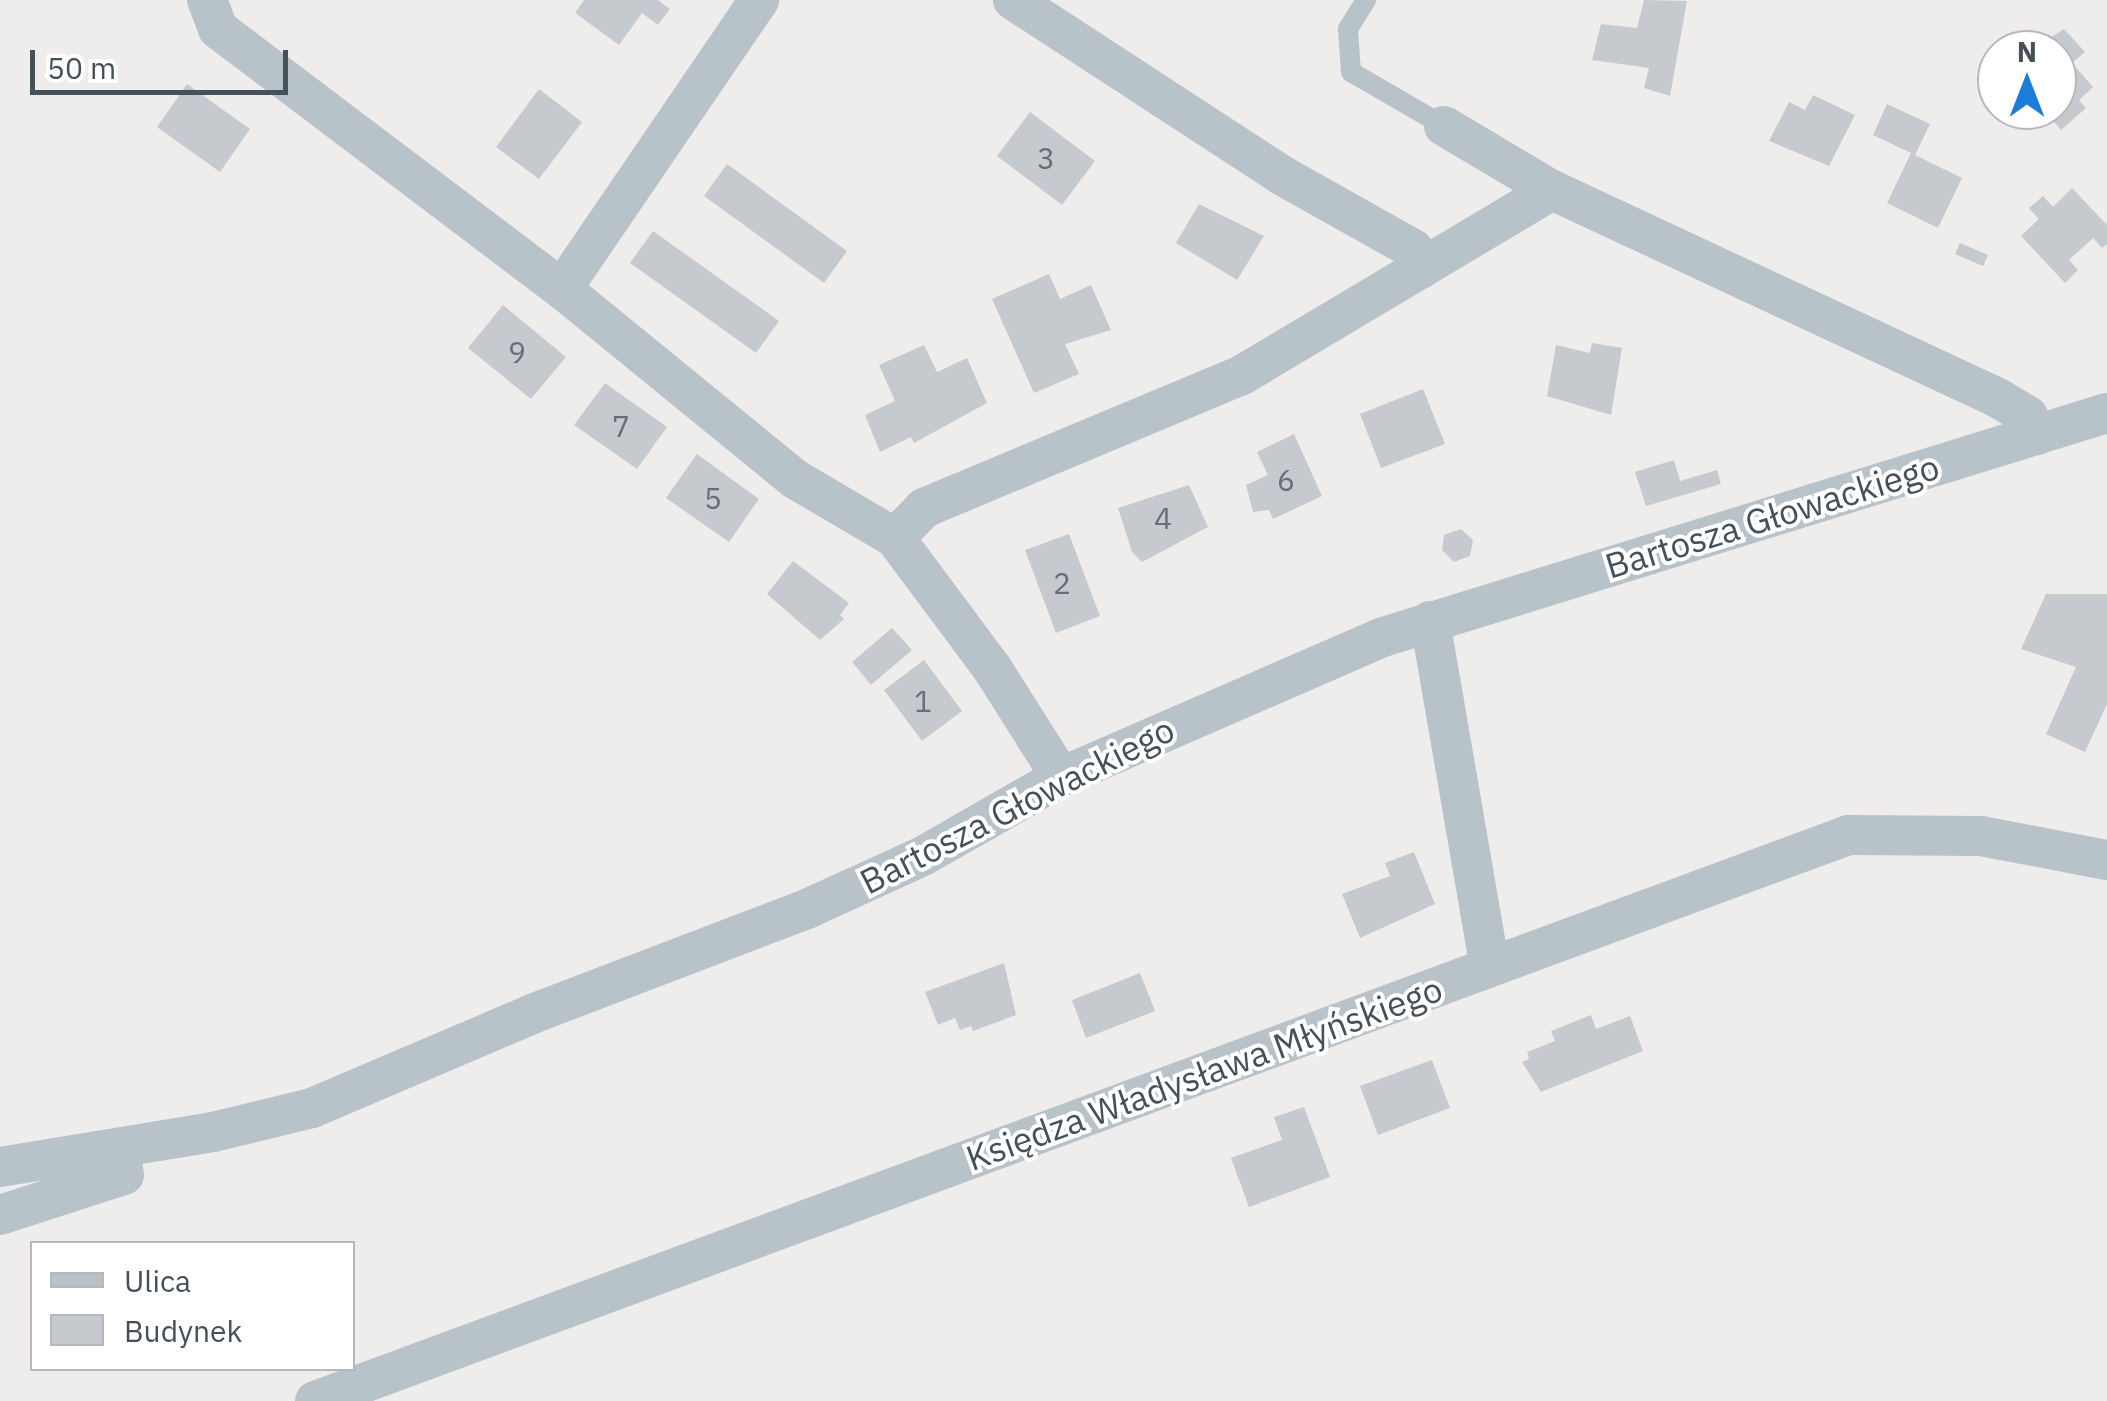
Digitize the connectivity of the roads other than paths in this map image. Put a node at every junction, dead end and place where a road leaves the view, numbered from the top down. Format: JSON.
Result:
{"nodes":[{"id":1,"x":759,"y":0,"type":"edge"},
{"id":2,"x":1013,"y":0,"type":"edge"},
{"id":3,"x":1366,"y":0,"type":"edge"},
{"id":4,"x":212,"y":14,"type":"edge"},
{"id":5,"x":1444,"y":126,"type":"joint"},
{"id":6,"x":1552,"y":190,"type":"junction"},
{"id":7,"x":1422,"y":268,"type":"junction"},
{"id":8,"x":562,"y":290,"type":"junction"},
{"id":9,"x":2107,"y":414,"type":"edge"},
{"id":10,"x":2036,"y":436,"type":"junction"},
{"id":11,"x":895,"y":538,"type":"junction"},
{"id":12,"x":1430,"y":621,"type":"junction"},
{"id":13,"x":1061,"y":778,"type":"junction"},
{"id":14,"x":2107,"y":860,"type":"edge"},
{"id":15,"x":1490,"y":967,"type":"junction"},
{"id":16,"x":119,"y":1148,"type":"junction"},
{"id":17,"x":0,"y":1167,"type":"edge"},
{"id":18,"x":0,"y":1215,"type":"edge"},
{"id":19,"x":315,"y":1401,"type":"edge"}],
"edges":[{"from":1,"to":8,"type":"street"},
{"from":2,"to":7,"type":"street"},
{"from":3,"to":5,"type":"lane"},
{"from":4,"to":8,"type":"street"},
{"from":5,"to":6,"type":"street"},
{"from":6,"to":7,"type":"street"},
{"from":6,"to":10,"type":"street"},
{"from":7,"to":11,"type":"street"},
{"from":8,"to":11,"type":"street"},
{"from":9,"to":10,"type":"street","name":"Bartosza Głowackiego"},
{"from":10,"to":12,"type":"street","name":"Bartosza Głowackiego"},
{"from":11,"to":13,"type":"street"},
{"from":12,"to":13,"type":"street","name":"Bartosza Głowackiego"},
{"from":12,"to":15,"type":"street"},
{"from":13,"to":16,"type":"street","name":"Bartosza Głowackiego"},
{"from":14,"to":15,"type":"street","name":"Księdza Władysława Młyńskiego"},
{"from":15,"to":19,"type":"street","name":"Księdza Władysława Młyńskiego"},
{"from":16,"to":17,"type":"street","name":"Bartosza Głowackiego"},
{"from":16,"to":18,"type":"street"}]}
